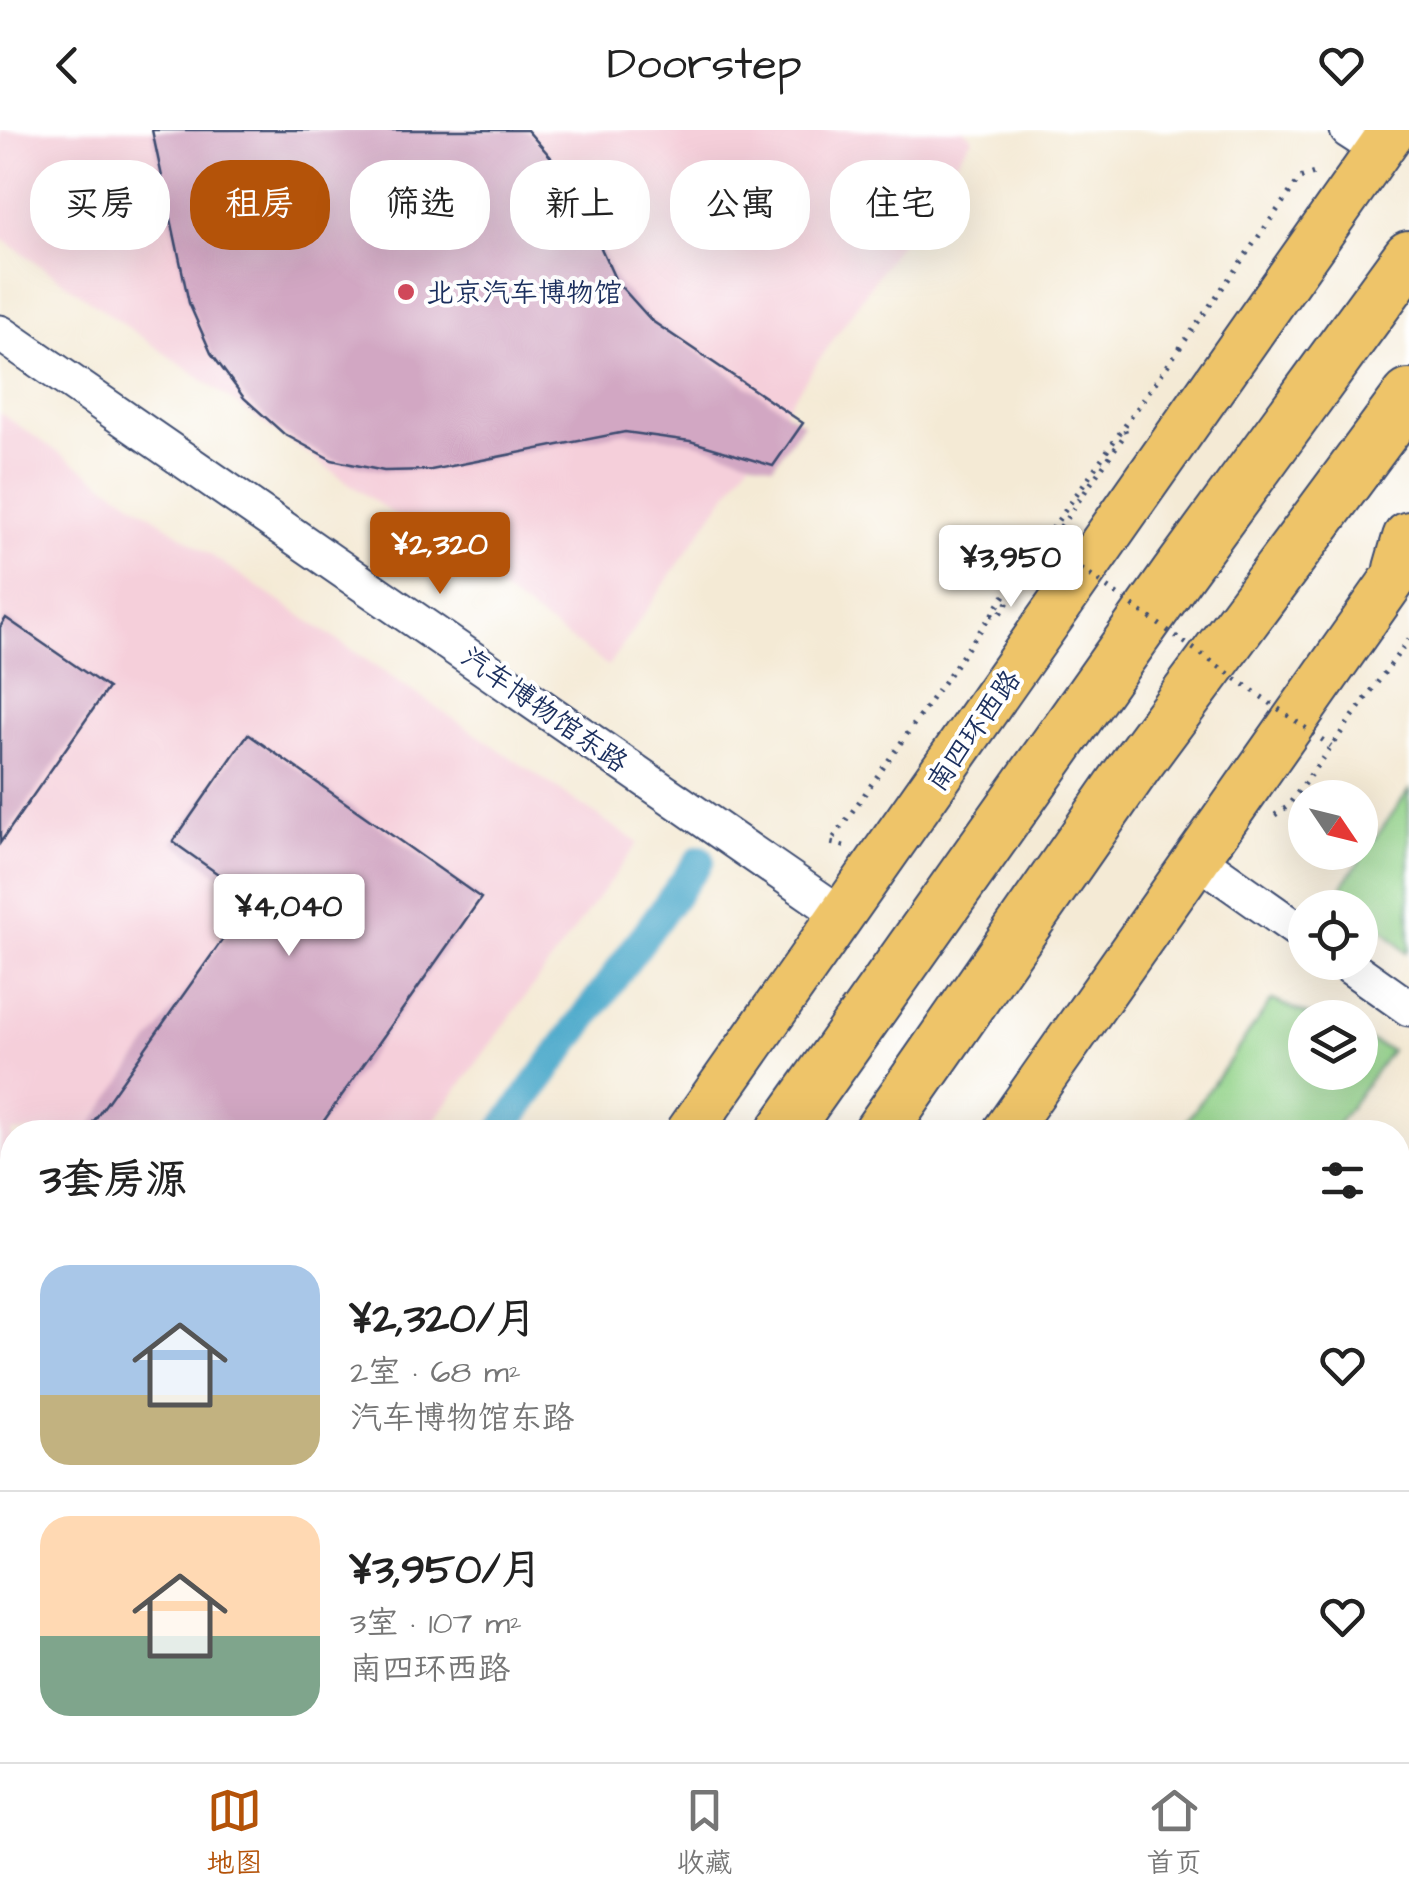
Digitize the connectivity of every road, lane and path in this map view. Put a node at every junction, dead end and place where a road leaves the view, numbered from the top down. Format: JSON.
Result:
{"nodes":[{"id":1,"x":1374,"y":137,"type":"edge"},
{"id":2,"x":1318,"y":172,"type":"dead end"},
{"id":3,"x":1409,"y":257,"type":"edge"},
{"id":4,"x":0,"y":333,"type":"edge"},
{"id":5,"x":1409,"y":396,"type":"edge"},
{"id":6,"x":1124,"y":427,"type":"junction"},
{"id":7,"x":1047,"y":546,"type":"junction"},
{"id":8,"x":1406,"y":555,"type":"edge"},
{"id":9,"x":991,"y":615,"type":"junction"},
{"id":10,"x":1409,"y":639,"type":"edge"},
{"id":11,"x":1332,"y":746,"type":"junction"},
{"id":12,"x":1287,"y":807,"type":"dead end"},
{"id":13,"x":850,"y":848,"type":"dead end"},
{"id":14,"x":1197,"y":859,"type":"junction"},
{"id":15,"x":842,"y":915,"type":"junction"},
{"id":16,"x":1288,"y":923,"type":"edge"},
{"id":17,"x":1369,"y":980,"type":"edge"},
{"id":18,"x":1409,"y":1008,"type":"edge"},
{"id":19,"x":697,"y":1120,"type":"edge"},
{"id":20,"x":791,"y":1120,"type":"edge"},
{"id":21,"x":888,"y":1120,"type":"edge"},
{"id":22,"x":1013,"y":1120,"type":"edge"}],
"edges":[{"from":1,"to":15,"type":"main road","name":"南四环西路"},
{"from":2,"to":6,"type":"path"},
{"from":3,"to":20,"type":"highway"},
{"from":4,"to":15,"type":"street","name":"汽车博物馆东路"},
{"from":5,"to":21,"type":"highway"},
{"from":6,"to":7,"type":"path"},
{"from":6,"to":9,"type":"path"},
{"from":7,"to":9,"type":"path"},
{"from":7,"to":11,"type":"path","bridge":true},
{"from":8,"to":14,"type":"main road"},
{"from":9,"to":13,"type":"path"},
{"from":10,"to":11,"type":"path"},
{"from":11,"to":12,"type":"path"},
{"from":14,"to":16,"type":"street"},
{"from":14,"to":22,"type":"main road"},
{"from":15,"to":19,"type":"main road","name":"南四环西路"},
{"from":17,"to":18,"type":"street"}]}
